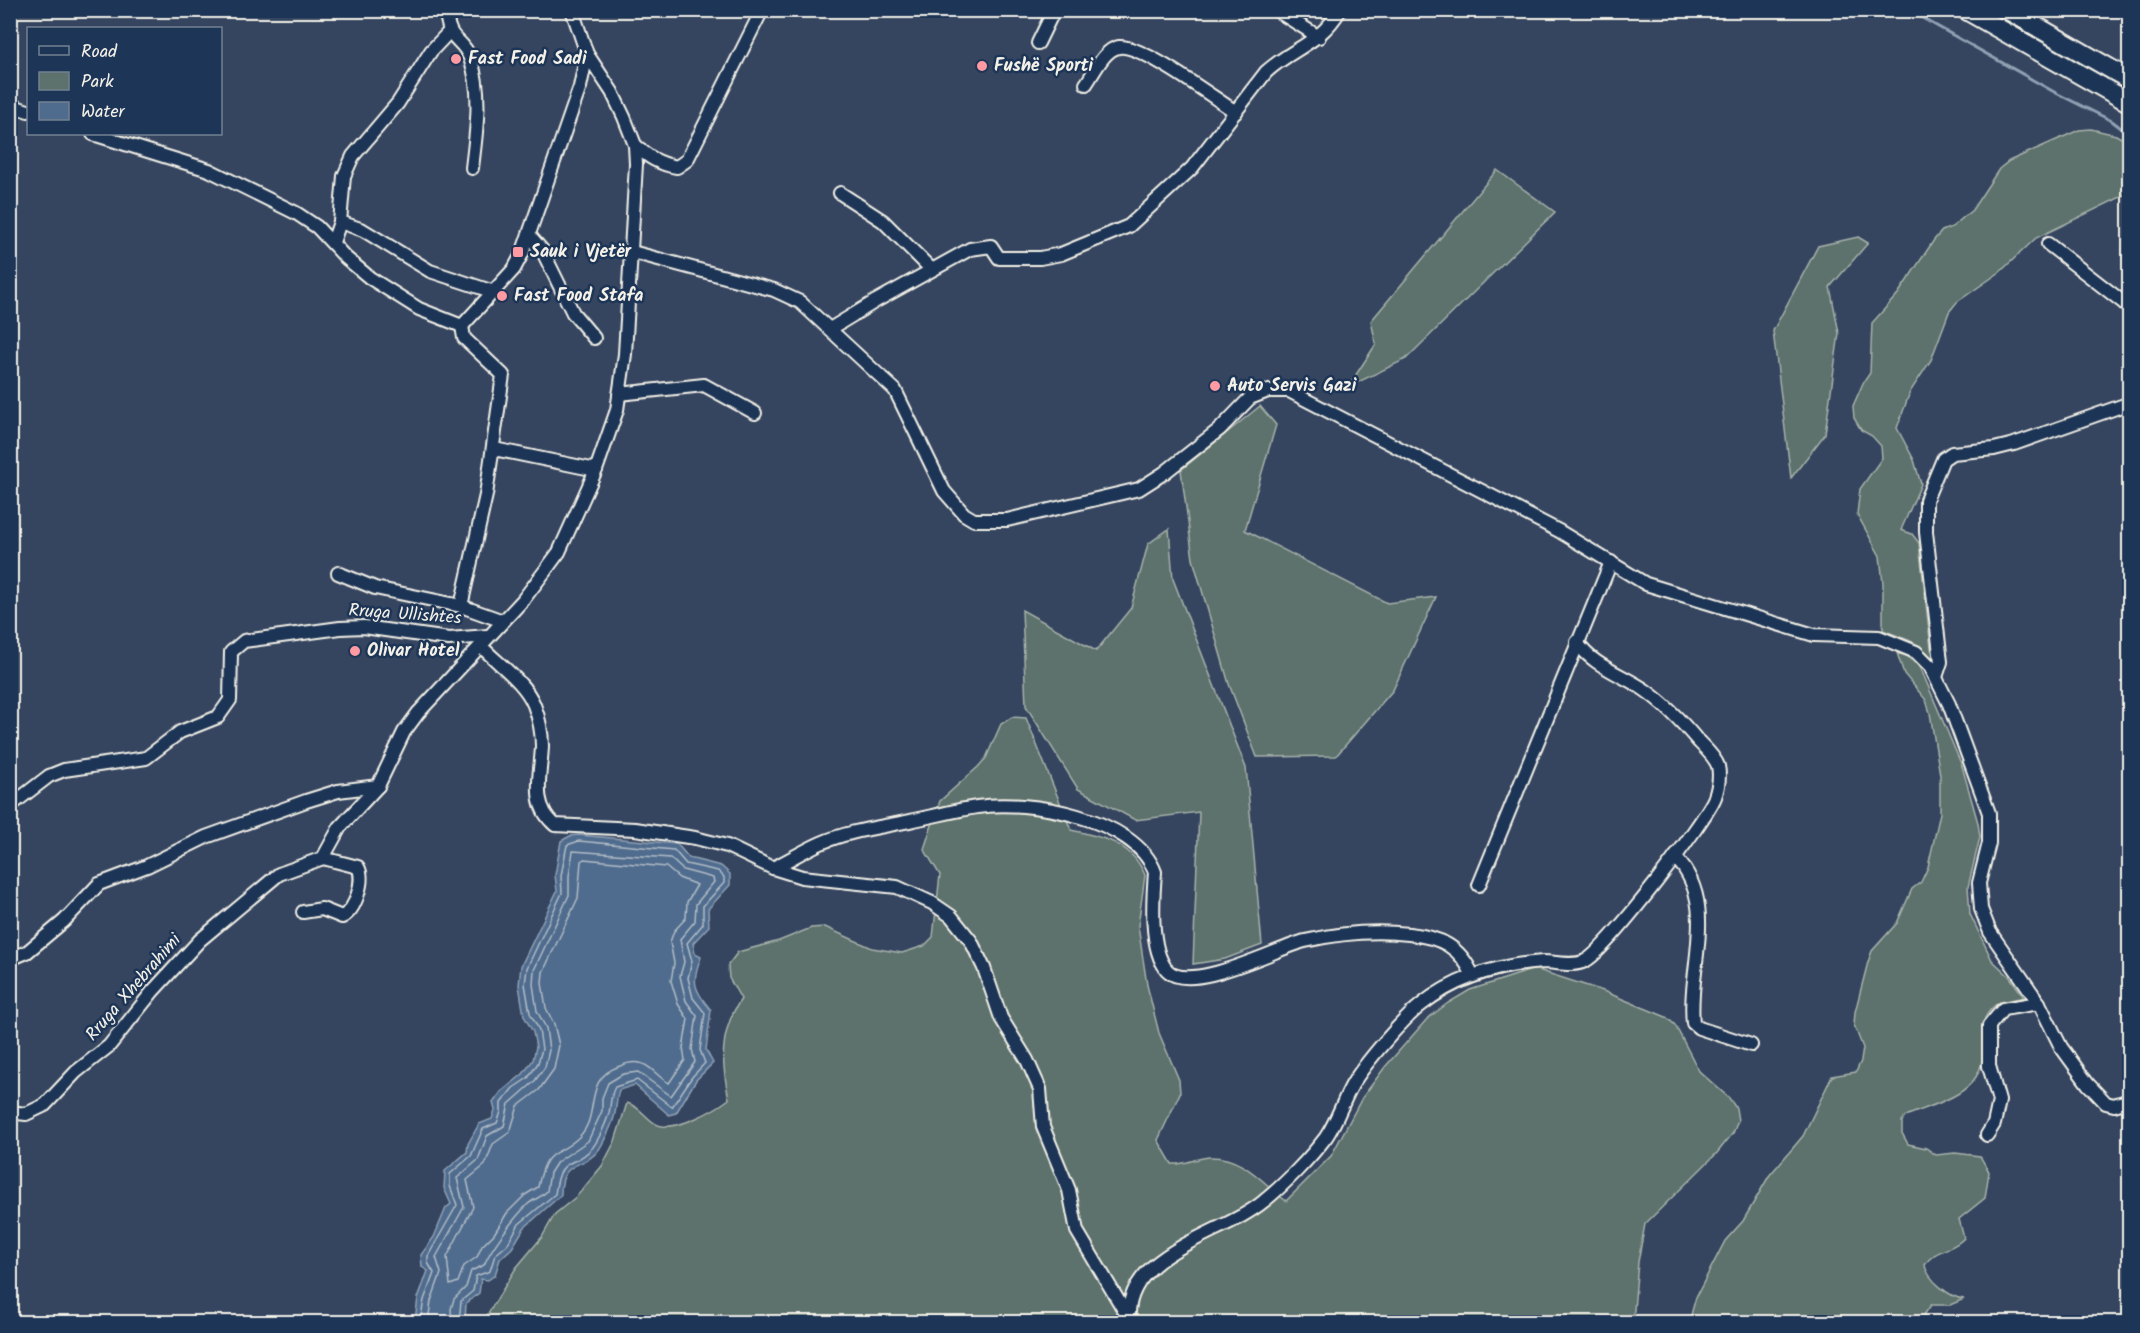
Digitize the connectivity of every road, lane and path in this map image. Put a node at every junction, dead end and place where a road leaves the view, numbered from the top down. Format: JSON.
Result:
{"nodes":[{"id":1,"x":446,"y":10,"type":"edge"},
{"id":2,"x":572,"y":10,"type":"edge"},
{"id":3,"x":762,"y":10,"type":"edge"},
{"id":4,"x":1054,"y":10,"type":"edge"},
{"id":5,"x":1276,"y":10,"type":"edge"},
{"id":6,"x":1340,"y":10,"type":"edge"},
{"id":7,"x":1966,"y":10,"type":"edge"},
{"id":8,"x":2007,"y":10,"type":"edge"},
{"id":9,"x":449,"y":32,"type":"junction"},
{"id":10,"x":1319,"y":36,"type":"junction"},
{"id":11,"x":1038,"y":43,"type":"dead end"},
{"id":12,"x":587,"y":54,"type":"junction"},
{"id":13,"x":2130,"y":80,"type":"edge"},
{"id":14,"x":1086,"y":84,"type":"dead end"},
{"id":15,"x":2130,"y":103,"type":"edge"},
{"id":16,"x":10,"y":105,"type":"edge"},
{"id":17,"x":27,"y":111,"type":"edge"},
{"id":18,"x":1236,"y":112,"type":"junction"},
{"id":19,"x":96,"y":135,"type":"edge"},
{"id":20,"x":635,"y":145,"type":"junction"},
{"id":21,"x":472,"y":168,"type":"dead end"},
{"id":22,"x":840,"y":193,"type":"dead end"},
{"id":23,"x":340,"y":222,"type":"junction"},
{"id":24,"x":529,"y":235,"type":"junction"},
{"id":25,"x":333,"y":242,"type":"junction"},
{"id":26,"x":2048,"y":244,"type":"dead end"},
{"id":27,"x":632,"y":252,"type":"junction"},
{"id":28,"x":931,"y":269,"type":"junction"},
{"id":29,"x":494,"y":292,"type":"junction"},
{"id":30,"x":2130,"y":310,"type":"edge"},
{"id":31,"x":462,"y":326,"type":"junction"},
{"id":32,"x":830,"y":329,"type":"junction"},
{"id":33,"x":594,"y":338,"type":"dead end"},
{"id":34,"x":619,"y":394,"type":"junction"},
{"id":35,"x":2130,"y":403,"type":"edge"},
{"id":36,"x":755,"y":413,"type":"dead end"},
{"id":37,"x":494,"y":449,"type":"junction"},
{"id":38,"x":596,"y":470,"type":"junction"},
{"id":39,"x":1611,"y":562,"type":"junction"},
{"id":40,"x":338,"y":573,"type":"dead end"},
{"id":41,"x":461,"y":606,"type":"junction"},
{"id":42,"x":504,"y":621,"type":"junction"},
{"id":43,"x":485,"y":641,"type":"junction"},
{"id":44,"x":1577,"y":642,"type":"junction"},
{"id":45,"x":1936,"y":677,"type":"junction"},
{"id":46,"x":378,"y":786,"type":"junction"},
{"id":47,"x":10,"y":806,"type":"edge"},
{"id":48,"x":1675,"y":857,"type":"junction"},
{"id":49,"x":323,"y":858,"type":"junction"},
{"id":50,"x":773,"y":868,"type":"junction"},
{"id":51,"x":1479,"y":885,"type":"dead end"},
{"id":52,"x":303,"y":912,"type":"dead end"},
{"id":53,"x":10,"y":959,"type":"edge"},
{"id":54,"x":1473,"y":975,"type":"junction"},
{"id":55,"x":2038,"y":1003,"type":"junction"},
{"id":56,"x":1751,"y":1045,"type":"dead end"},
{"id":57,"x":2130,"y":1100,"type":"edge"},
{"id":58,"x":10,"y":1112,"type":"edge"},
{"id":59,"x":1987,"y":1135,"type":"dead end"},
{"id":60,"x":1129,"y":1320,"type":"edge"}],
"edges":[{"from":1,"to":9,"type":"street"},
{"from":2,"to":12,"type":"street"},
{"from":3,"to":20,"type":"street"},
{"from":4,"to":11,"type":"street"},
{"from":5,"to":10,"type":"street"},
{"from":6,"to":10,"type":"street"},
{"from":7,"to":15,"type":"highway"},
{"from":8,"to":13,"type":"highway"},
{"from":9,"to":21,"type":"street"},
{"from":9,"to":23,"type":"street"},
{"from":10,"to":18,"type":"street"},
{"from":12,"to":20,"type":"street"},
{"from":12,"to":24,"type":"street"},
{"from":14,"to":18,"type":"street"},
{"from":16,"to":17,"type":"street"},
{"from":18,"to":28,"type":"street"},
{"from":19,"to":25,"type":"street"},
{"from":20,"to":27,"type":"street"},
{"from":22,"to":28,"type":"street"},
{"from":23,"to":25,"type":"street"},
{"from":23,"to":29,"type":"street"},
{"from":24,"to":29,"type":"street"},
{"from":24,"to":33,"type":"street"},
{"from":25,"to":31,"type":"street"},
{"from":26,"to":30,"type":"street"},
{"from":27,"to":32,"type":"street"},
{"from":27,"to":34,"type":"street"},
{"from":28,"to":32,"type":"street"},
{"from":29,"to":31,"type":"street"},
{"from":31,"to":37,"type":"street"},
{"from":32,"to":39,"type":"street"},
{"from":34,"to":36,"type":"street"},
{"from":34,"to":38,"type":"street"},
{"from":35,"to":45,"type":"street"},
{"from":37,"to":38,"type":"street"},
{"from":37,"to":41,"type":"street"},
{"from":38,"to":42,"type":"street"},
{"from":39,"to":44,"type":"street"},
{"from":39,"to":45,"type":"street"},
{"from":40,"to":41,"type":"street"},
{"from":41,"to":42,"type":"street"},
{"from":42,"to":43,"type":"street"},
{"from":43,"to":46,"type":"street"},
{"from":43,"to":47,"type":"street","name":"Rruga Ullishtes"},
{"from":43,"to":50,"type":"street"},
{"from":44,"to":48,"type":"street"},
{"from":44,"to":51,"type":"street"},
{"from":45,"to":55,"type":"street"},
{"from":46,"to":49,"type":"street"},
{"from":46,"to":53,"type":"street"},
{"from":48,"to":54,"type":"street"},
{"from":48,"to":56,"type":"street"},
{"from":49,"to":52,"type":"street"},
{"from":49,"to":58,"type":"street","name":"Rruga Xhebrahimi"},
{"from":50,"to":54,"type":"street"},
{"from":50,"to":60,"type":"street"},
{"from":54,"to":60,"type":"street"},
{"from":55,"to":57,"type":"street"},
{"from":55,"to":59,"type":"street"}]}
